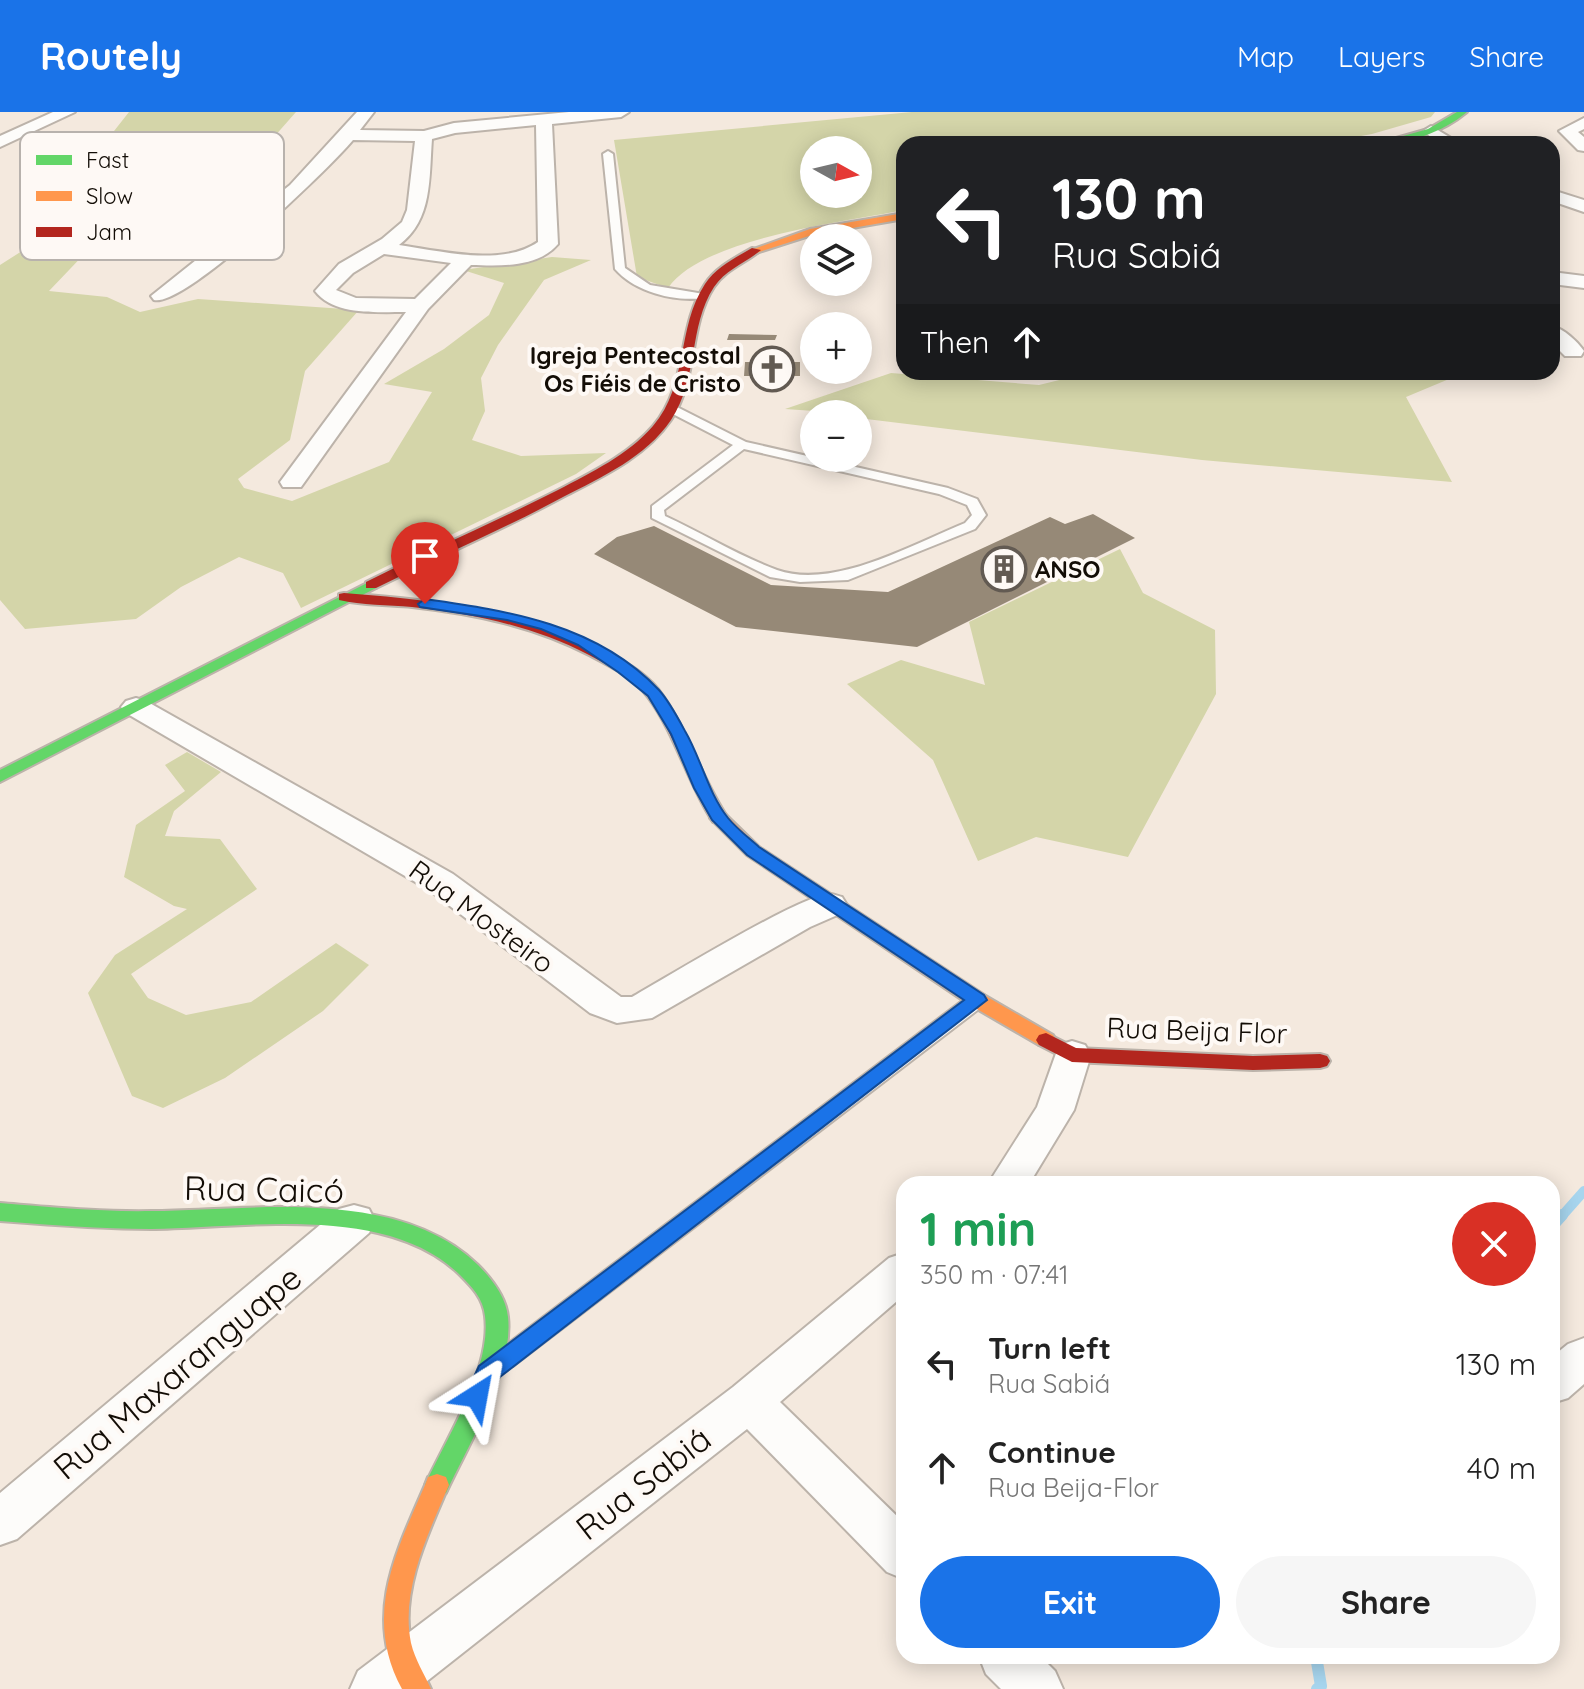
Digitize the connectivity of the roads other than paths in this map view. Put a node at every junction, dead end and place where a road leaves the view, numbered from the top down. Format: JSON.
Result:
{"nodes":[{"id":1,"x":67,"y":112,"type":"edge"},
{"id":2,"x":366,"y":112,"type":"edge"},
{"id":3,"x":439,"y":112,"type":"edge"},
{"id":4,"x":621,"y":112,"type":"edge"},
{"id":5,"x":1463,"y":112,"type":"edge"},
{"id":6,"x":580,"y":114,"type":"edge"},
{"id":7,"x":0,"y":120,"type":"edge"},
{"id":8,"x":544,"y":122,"type":"junction"},
{"id":9,"x":1584,"y":123,"type":"edge"},
{"id":10,"x":41,"y":124,"type":"junction"},
{"id":11,"x":454,"y":128,"type":"junction"},
{"id":12,"x":1431,"y":131,"type":"junction"},
{"id":13,"x":23,"y":132,"type":"edge"},
{"id":14,"x":20,"y":133,"type":"edge"},
{"id":15,"x":349,"y":135,"type":"junction"},
{"id":16,"x":424,"y":136,"type":"junction"},
{"id":17,"x":1411,"y":136,"type":"edge"},
{"id":18,"x":1439,"y":136,"type":"edge"},
{"id":19,"x":0,"y":142,"type":"edge"},
{"id":20,"x":1584,"y":146,"type":"edge"},
{"id":21,"x":608,"y":154,"type":"dead end"},
{"id":22,"x":1560,"y":198,"type":"edge"},
{"id":23,"x":284,"y":201,"type":"edge"},
{"id":24,"x":1584,"y":206,"type":"edge"},
{"id":25,"x":896,"y":217,"type":"edge"},
{"id":26,"x":1560,"y":217,"type":"edge"},
{"id":27,"x":1584,"y":221,"type":"edge"},
{"id":28,"x":382,"y":248,"type":"junction"},
{"id":29,"x":209,"y":260,"type":"edge"},
{"id":30,"x":464,"y":261,"type":"junction"},
{"id":31,"x":1560,"y":279,"type":"edge"},
{"id":32,"x":1584,"y":282,"type":"edge"},
{"id":33,"x":161,"y":296,"type":"dead end"},
{"id":34,"x":700,"y":296,"type":"junction"},
{"id":35,"x":421,"y":305,"type":"junction"},
{"id":36,"x":1560,"y":339,"type":"edge"},
{"id":37,"x":1573,"y":351,"type":"dead end"},
{"id":38,"x":673,"y":409,"type":"junction"},
{"id":39,"x":742,"y":445,"type":"junction"},
{"id":40,"x":292,"y":482,"type":"dead end"},
{"id":41,"x":344,"y":597,"type":"junction"},
{"id":42,"x":136,"y":707,"type":"junction"},
{"id":43,"x":0,"y":777,"type":"edge"},
{"id":44,"x":830,"y":905,"type":"junction"},
{"id":45,"x":977,"y":1000,"type":"junction"},
{"id":46,"x":1072,"y":1055,"type":"junction"},
{"id":47,"x":1320,"y":1061,"type":"dead end"},
{"id":48,"x":1013,"y":1176,"type":"edge"},
{"id":49,"x":0,"y":1212,"type":"edge"},
{"id":50,"x":354,"y":1221,"type":"junction"},
{"id":51,"x":896,"y":1279,"type":"edge"},
{"id":52,"x":1584,"y":1357,"type":"edge"},
{"id":53,"x":487,"y":1373,"type":"junction"},
{"id":54,"x":1560,"y":1377,"type":"edge"},
{"id":55,"x":749,"y":1401,"type":"junction"},
{"id":56,"x":0,"y":1523,"type":"edge"},
{"id":57,"x":896,"y":1548,"type":"edge"},
{"id":58,"x":1012,"y":1664,"type":"edge"},
{"id":59,"x":399,"y":1683,"type":"edge"},
{"id":60,"x":1037,"y":1689,"type":"edge"}],
"edges":[{"from":1,"to":10,"type":"street"},
{"from":2,"to":15,"type":"street"},
{"from":3,"to":11,"type":"street"},
{"from":4,"to":6,"type":"street"},
{"from":5,"to":12,"type":"main road"},
{"from":6,"to":8,"type":"street"},
{"from":7,"to":10,"type":"street"},
{"from":8,"to":11,"type":"street"},
{"from":8,"to":30,"type":"street"},
{"from":9,"to":20,"type":"street"},
{"from":10,"to":13,"type":"street"},
{"from":11,"to":16,"type":"street"},
{"from":12,"to":17,"type":"main road"},
{"from":12,"to":18,"type":"street"},
{"from":14,"to":19,"type":"street"},
{"from":15,"to":16,"type":"street"},
{"from":15,"to":23,"type":"street"},
{"from":16,"to":28,"type":"street"},
{"from":21,"to":34,"type":"lane"},
{"from":22,"to":24,"type":"street"},
{"from":25,"to":34,"type":"main road"},
{"from":26,"to":27,"type":"street"},
{"from":28,"to":30,"type":"street"},
{"from":28,"to":35,"type":"street"},
{"from":29,"to":33,"type":"street"},
{"from":30,"to":35,"type":"street"},
{"from":31,"to":32,"type":"street"},
{"from":34,"to":38,"type":"main road"},
{"from":35,"to":40,"type":"street"},
{"from":36,"to":37,"type":"street"},
{"from":38,"to":39,"type":"lane"},
{"from":38,"to":41,"type":"main road"},
{"from":39,"to":39,"type":"lane"},
{"from":41,"to":42,"type":"main road"},
{"from":41,"to":44,"type":"main road"},
{"from":42,"to":43,"type":"main road"},
{"from":42,"to":44,"type":"street","name":"Rua Mosteiro"},
{"from":44,"to":45,"type":"main road"},
{"from":45,"to":46,"type":"main road"},
{"from":45,"to":53,"type":"lane"},
{"from":46,"to":47,"type":"main road","name":"Rua Beija Flor"},
{"from":46,"to":48,"type":"street"},
{"from":49,"to":50,"type":"main road","name":"Rua Caicó"},
{"from":50,"to":53,"type":"main road","name":"Rua Caicó"},
{"from":50,"to":56,"type":"street","name":"Rua Maxaranguape"},
{"from":51,"to":55,"type":"street","name":"Rua Sabiá"},
{"from":52,"to":54,"type":"street"},
{"from":53,"to":59,"type":"main road","name":"Rua Caicó"},
{"from":55,"to":57,"type":"street"},
{"from":55,"to":59,"type":"street","name":"Rua Sabiá"},
{"from":58,"to":60,"type":"street"}]}
